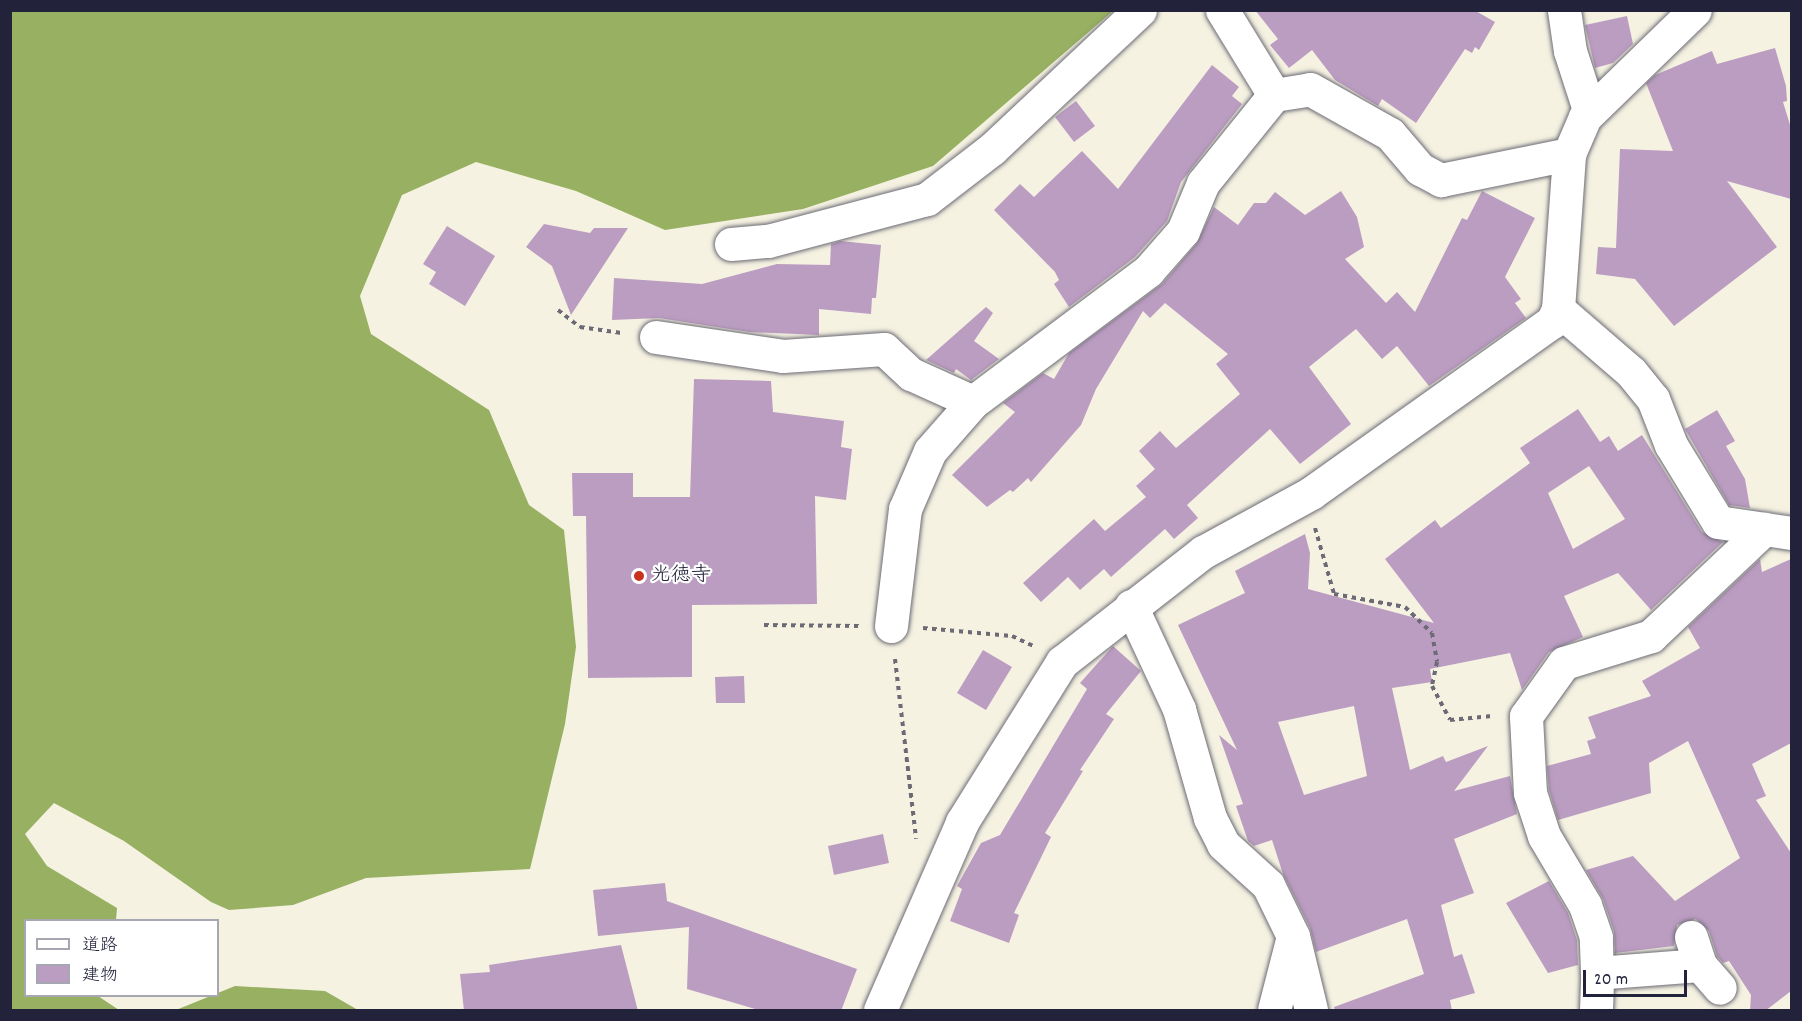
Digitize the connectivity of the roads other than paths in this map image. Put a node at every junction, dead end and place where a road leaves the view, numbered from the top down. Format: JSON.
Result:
{"nodes":[{"id":1,"x":1140,"y":10,"type":"edge"},
{"id":2,"x":1564,"y":10,"type":"edge"},
{"id":3,"x":1695,"y":10,"type":"edge"},
{"id":4,"x":1222,"y":11,"type":"edge"},
{"id":5,"x":1274,"y":94,"type":"junction"},
{"id":6,"x":1589,"y":110,"type":"junction"},
{"id":7,"x":1569,"y":154,"type":"junction"},
{"id":8,"x":731,"y":244,"type":"dead end"},
{"id":9,"x":1558,"y":309,"type":"junction"},
{"id":10,"x":656,"y":337,"type":"road end"},
{"id":11,"x":972,"y":402,"type":"junction"},
{"id":12,"x":1778,"y":531,"type":"edge"},
{"id":13,"x":1131,"y":606,"type":"junction"},
{"id":14,"x":891,"y":626,"type":"road end"},
{"id":15,"x":1293,"y":936,"type":"junction"},
{"id":16,"x":1703,"y":963,"type":"dead end"},
{"id":17,"x":1597,"y":973,"type":"junction"},
{"id":18,"x":880,"y":1011,"type":"edge"},
{"id":19,"x":1274,"y":1011,"type":"edge"},
{"id":20,"x":1311,"y":1011,"type":"edge"},
{"id":21,"x":1596,"y":1011,"type":"edge"}],
"edges":[{"from":1,"to":8,"type":"street"},
{"from":2,"to":6,"type":"street"},
{"from":3,"to":6,"type":"street"},
{"from":4,"to":5,"type":"street"},
{"from":5,"to":7,"type":"street"},
{"from":5,"to":11,"type":"street"},
{"from":6,"to":7,"type":"street"},
{"from":7,"to":9,"type":"street"},
{"from":9,"to":12,"type":"street"},
{"from":9,"to":13,"type":"street"},
{"from":10,"to":11,"type":"street"},
{"from":11,"to":14,"type":"street"},
{"from":12,"to":17,"type":"street"},
{"from":13,"to":15,"type":"street"},
{"from":13,"to":18,"type":"street"},
{"from":15,"to":19,"type":"street"},
{"from":15,"to":20,"type":"street"},
{"from":16,"to":17,"type":"street"},
{"from":17,"to":21,"type":"street"}]}
